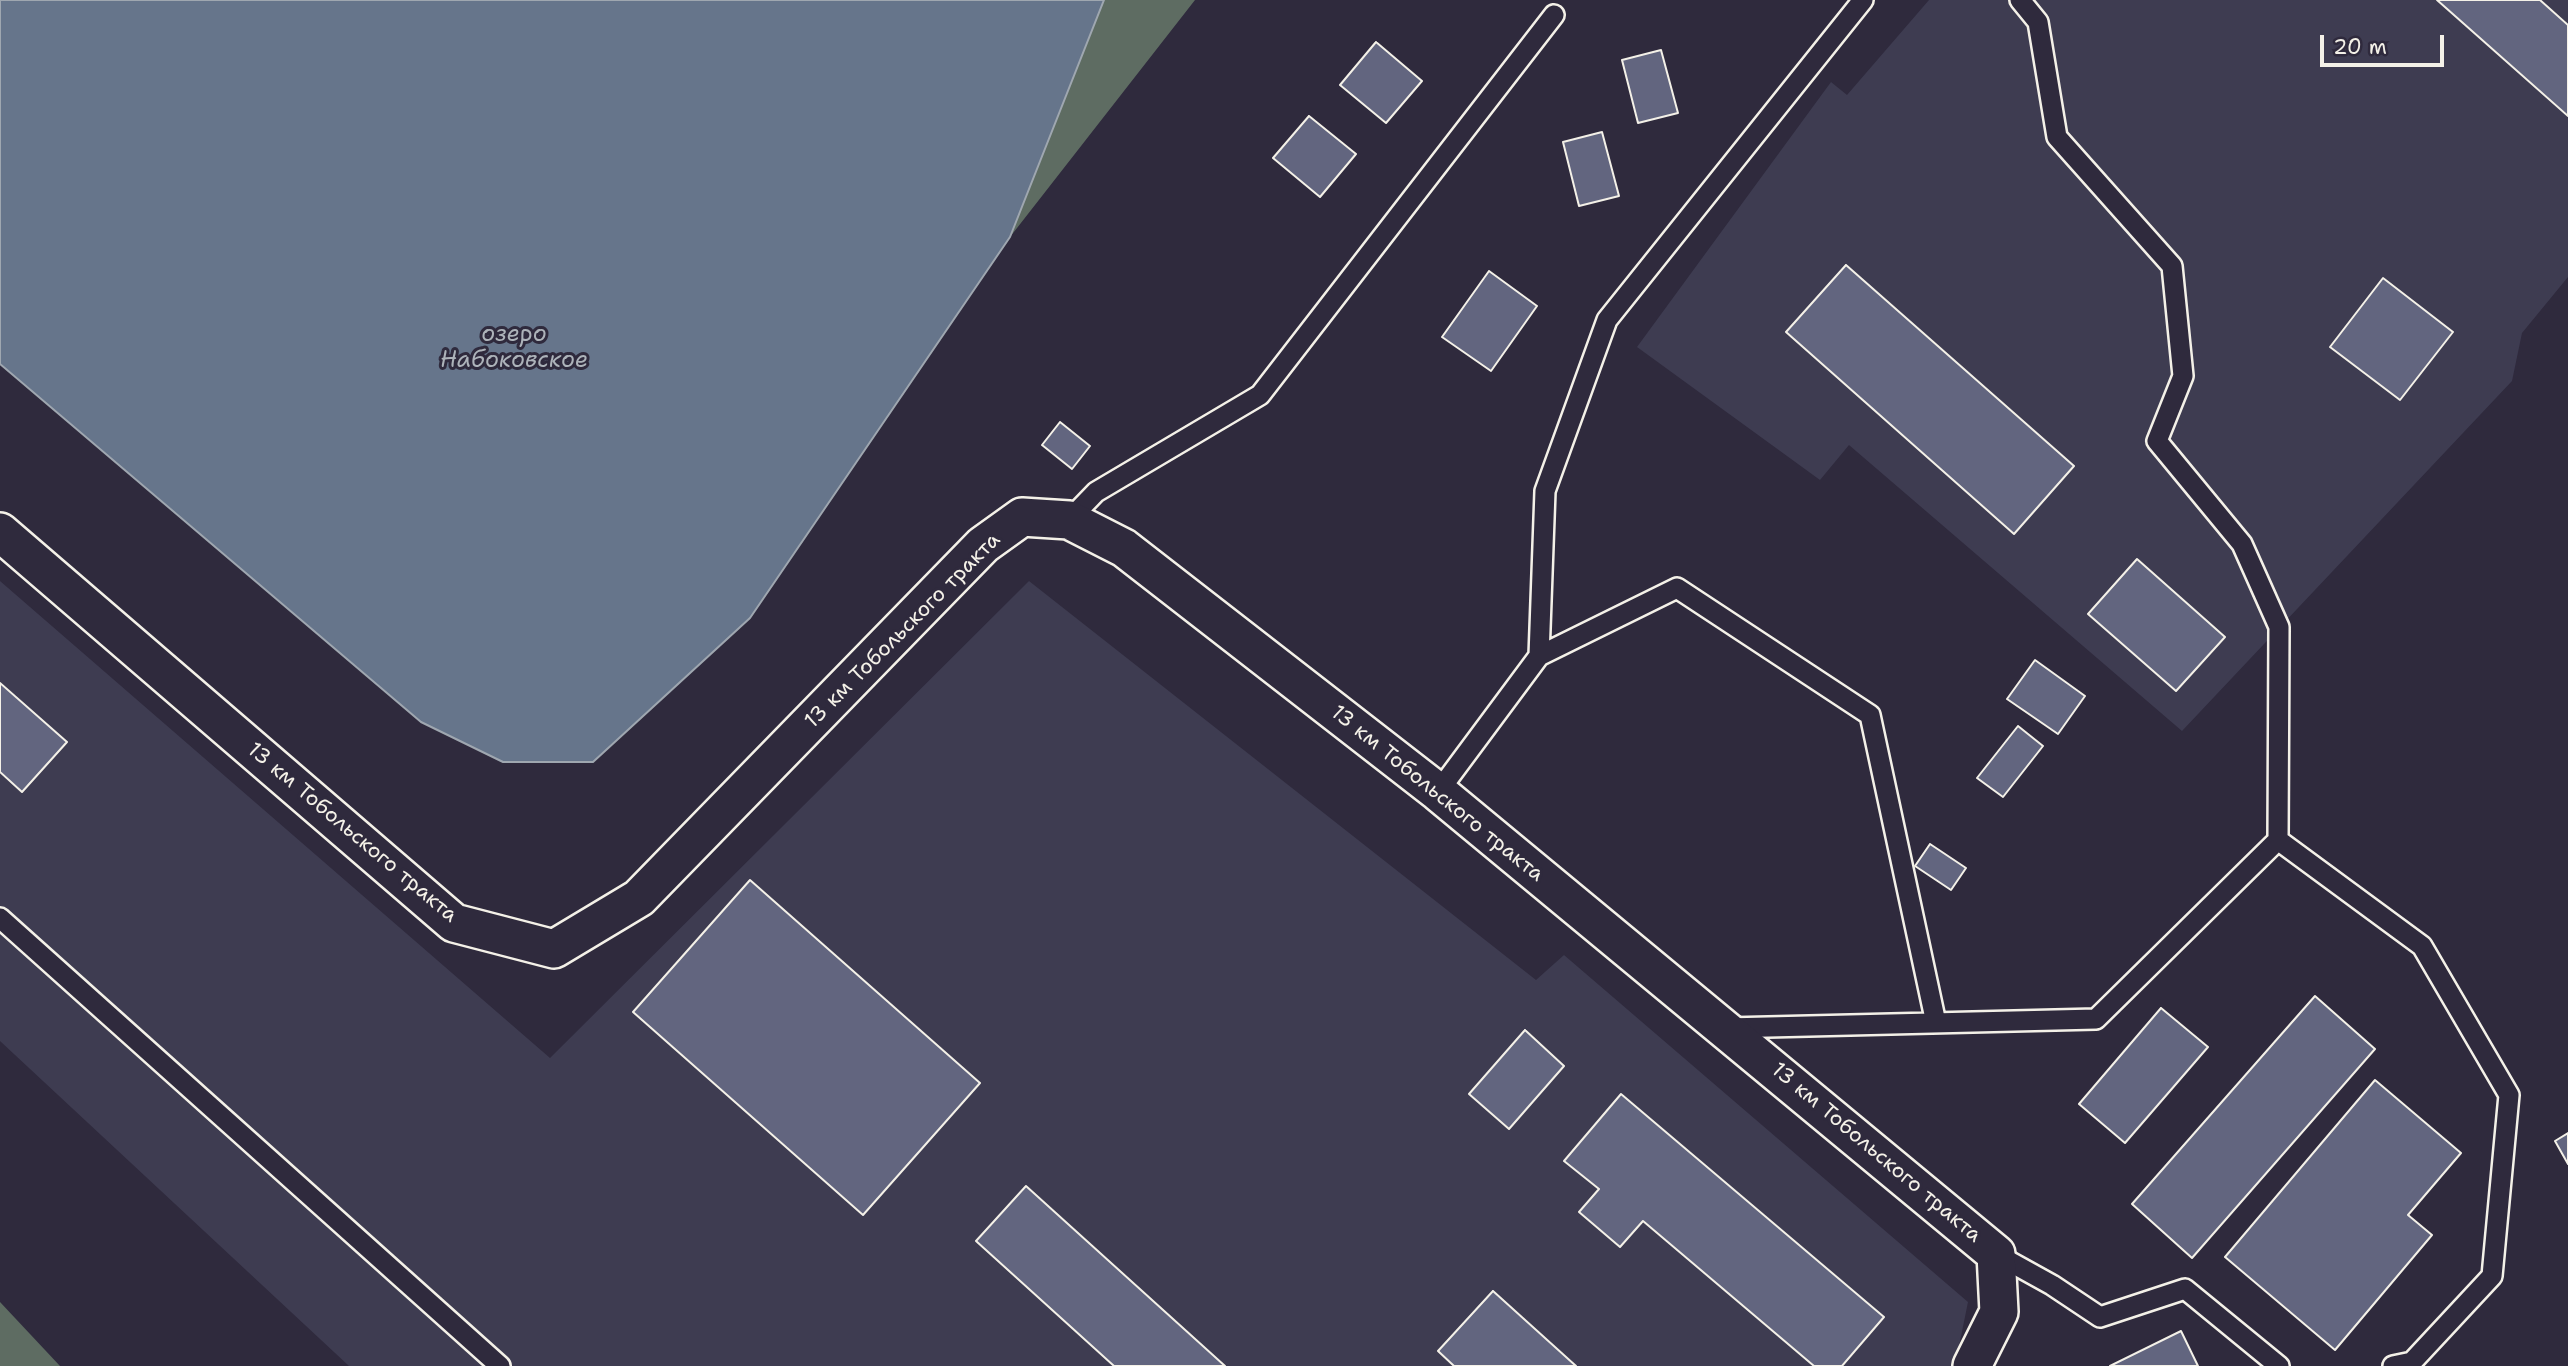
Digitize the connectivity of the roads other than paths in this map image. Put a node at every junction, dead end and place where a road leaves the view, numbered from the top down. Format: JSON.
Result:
{"nodes":[{"id":1,"x":1863,"y":0,"type":"edge"},
{"id":2,"x":2020,"y":0,"type":"edge"},
{"id":3,"x":1554,"y":15,"type":"dead end"},
{"id":4,"x":1069,"y":520,"type":"junction"},
{"id":5,"x":0,"y":531,"type":"edge"},
{"id":6,"x":1539,"y":656,"type":"junction"},
{"id":7,"x":1438,"y":792,"type":"junction"},
{"id":8,"x":2277,"y":840,"type":"junction"},
{"id":9,"x":0,"y":918,"type":"edge"},
{"id":10,"x":1936,"y":1023,"type":"junction"},
{"id":11,"x":1726,"y":1028,"type":"junction"},
{"id":12,"x":1996,"y":1254,"type":"junction"},
{"id":13,"x":500,"y":1366,"type":"edge"},
{"id":14,"x":1972,"y":1366,"type":"edge"},
{"id":15,"x":2279,"y":1366,"type":"edge"},
{"id":16,"x":2393,"y":1366,"type":"edge"}],
"edges":[{"from":1,"to":6,"type":"lane"},
{"from":2,"to":8,"type":"lane"},
{"from":3,"to":4,"type":"lane"},
{"from":4,"to":5,"type":"street","name":"13 км Тобольского тракта"},
{"from":4,"to":7,"type":"street","name":"13 км Тобольского тракта"},
{"from":6,"to":7,"type":"lane"},
{"from":6,"to":10,"type":"lane"},
{"from":7,"to":11,"type":"street","name":"13 км Тобольского тракта"},
{"from":8,"to":10,"type":"lane"},
{"from":8,"to":16,"type":"lane"},
{"from":9,"to":13,"type":"lane"},
{"from":10,"to":11,"type":"lane"},
{"from":11,"to":12,"type":"street","name":"13 км Тобольского тракта"},
{"from":12,"to":14,"type":"street","name":"13 км Тобольского тракта"},
{"from":12,"to":15,"type":"lane"}]}
